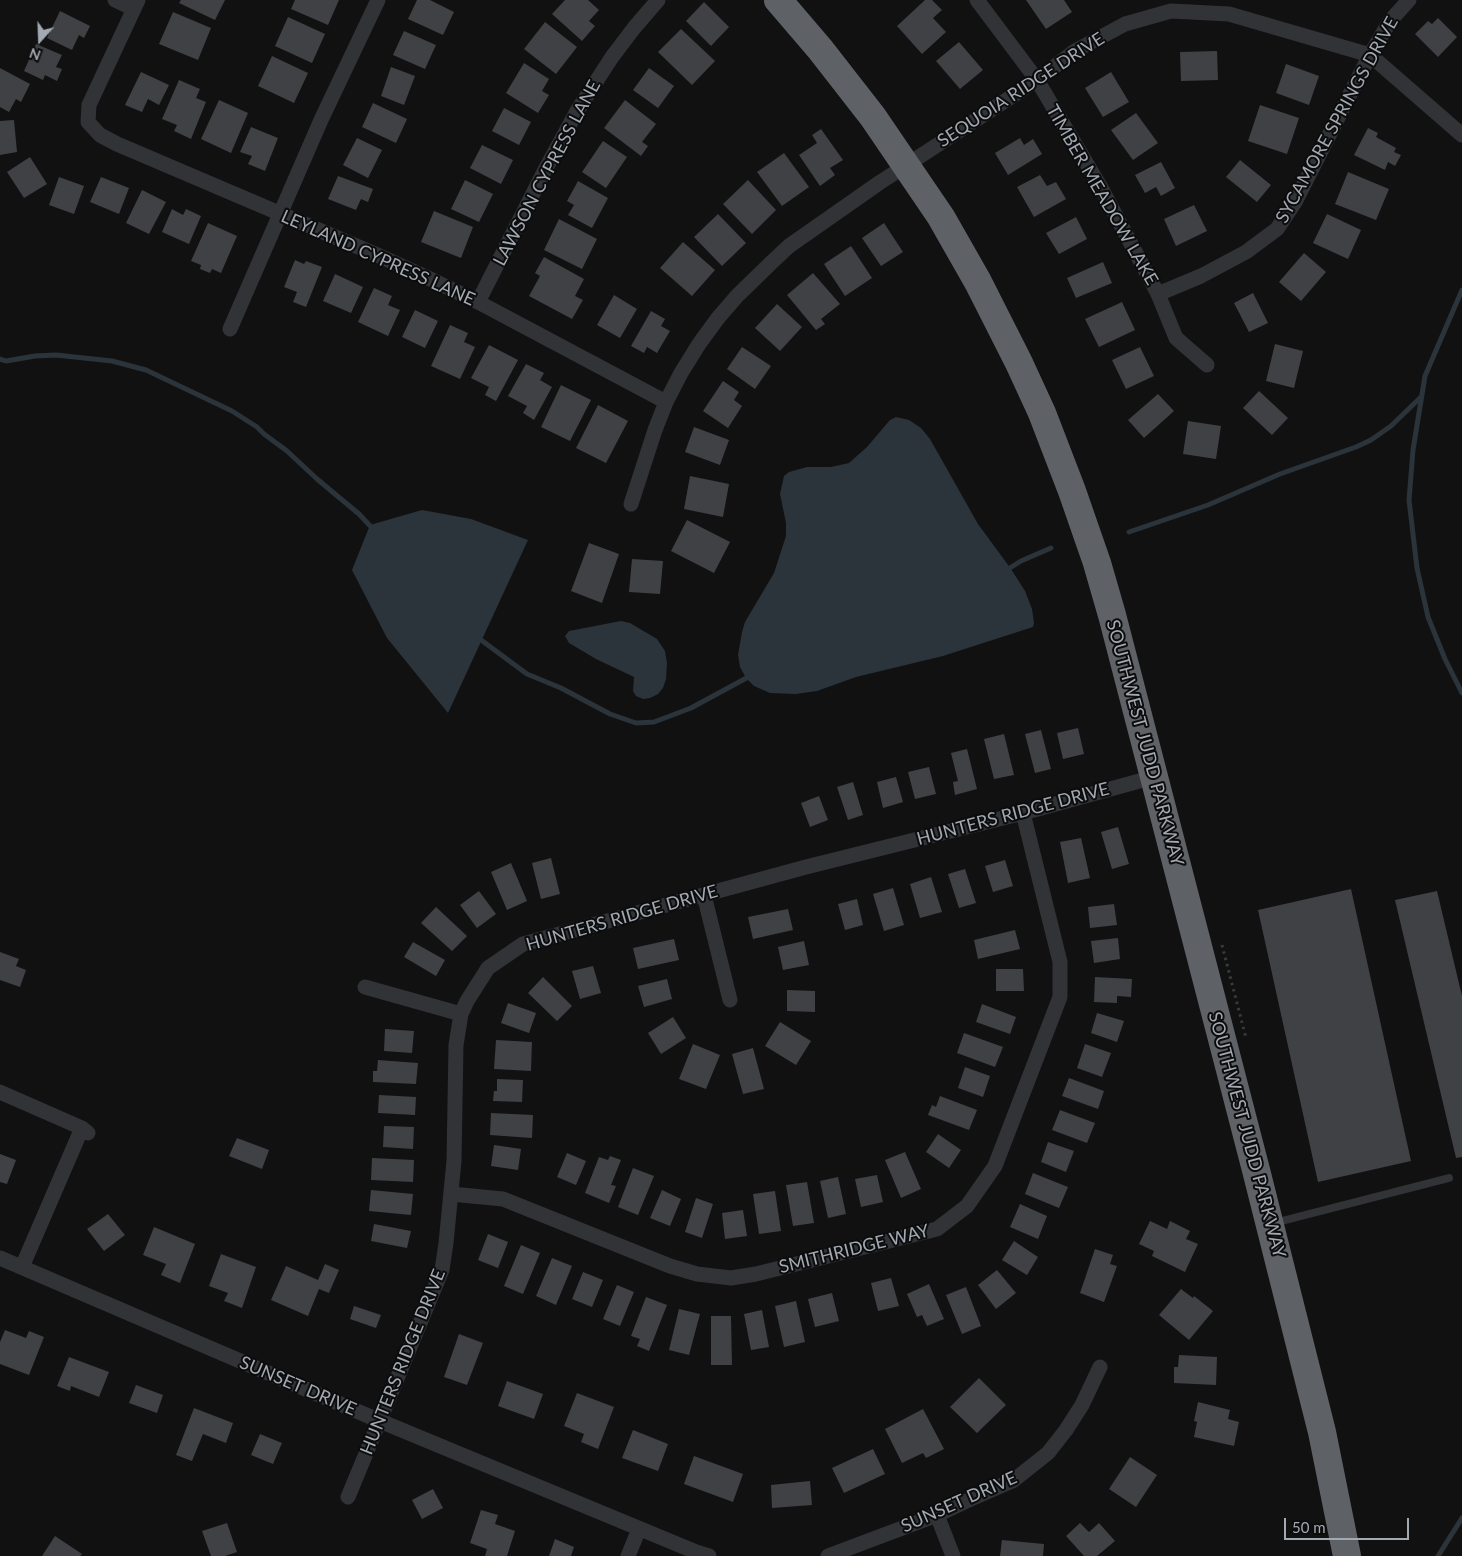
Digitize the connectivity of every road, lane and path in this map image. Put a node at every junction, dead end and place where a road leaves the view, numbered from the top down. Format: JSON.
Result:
{"nodes":[{"id":1,"x":115,"y":0,"type":"edge"},
{"id":2,"x":378,"y":0,"type":"edge"},
{"id":3,"x":658,"y":0,"type":"edge"},
{"id":4,"x":778,"y":0,"type":"edge"},
{"id":5,"x":977,"y":0,"type":"edge"},
{"id":6,"x":1409,"y":0,"type":"edge"},
{"id":7,"x":136,"y":4,"type":"edge"},
{"id":8,"x":1370,"y":55,"type":"junction"},
{"id":9,"x":1037,"y":80,"type":"junction"},
{"id":10,"x":1462,"y":135,"type":"edge"},
{"id":11,"x":906,"y":164,"type":"junction"},
{"id":12,"x":280,"y":214,"type":"junction"},
{"id":13,"x":1158,"y":294,"type":"junction"},
{"id":14,"x":478,"y":302,"type":"junction"},
{"id":15,"x":230,"y":329,"type":"dead end"},
{"id":16,"x":1207,"y":365,"type":"dead end"},
{"id":17,"x":666,"y":402,"type":"junction"},
{"id":18,"x":631,"y":504,"type":"dead end"},
{"id":19,"x":1154,"y":777,"type":"junction"},
{"id":20,"x":1023,"y":813,"type":"junction"},
{"id":21,"x":704,"y":895,"type":"junction"},
{"id":22,"x":364,"y":987,"type":"dead end"},
{"id":23,"x":730,"y":1000,"type":"dead end"},
{"id":24,"x":461,"y":1014,"type":"junction"},
{"id":25,"x":0,"y":1092,"type":"edge"},
{"id":26,"x":1449,"y":1178,"type":"dead end"},
{"id":27,"x":451,"y":1194,"type":"junction"},
{"id":28,"x":1270,"y":1224,"type":"junction"},
{"id":29,"x":0,"y":1258,"type":"edge"},
{"id":30,"x":22,"y":1267,"type":"junction"},
{"id":31,"x":1100,"y":1367,"type":"dead end"},
{"id":32,"x":380,"y":1421,"type":"junction"},
{"id":33,"x":348,"y":1497,"type":"dead end"},
{"id":34,"x":937,"y":1515,"type":"junction"},
{"id":35,"x":639,"y":1528,"type":"junction"},
{"id":36,"x":628,"y":1556,"type":"edge"},
{"id":37,"x":709,"y":1556,"type":"edge"},
{"id":38,"x":828,"y":1556,"type":"edge"},
{"id":39,"x":953,"y":1556,"type":"edge"},
{"id":40,"x":1347,"y":1556,"type":"edge"}],
"edges":[{"from":1,"to":7,"type":"street"},
{"from":2,"to":12,"type":"street"},
{"from":3,"to":14,"type":"street","name":"LAWSON CYPRESS LANE"},
{"from":4,"to":11,"type":"highway","name":"SOUTHWEST JUDD PARKWAY"},
{"from":5,"to":9,"type":"street","name":"TIMBER MEADOW LAKE"},
{"from":6,"to":8,"type":"street","name":"SYCAMORE SPRINGS DRIVE"},
{"from":7,"to":12,"type":"street","name":"LEYLAND CYPRESS LANE"},
{"from":8,"to":9,"type":"street","name":"SEQUOIA RIDGE DRIVE"},
{"from":8,"to":10,"type":"street","name":"SEQUOIA RIDGE DRIVE"},
{"from":8,"to":13,"type":"street","name":"SYCAMORE SPRINGS DRIVE"},
{"from":9,"to":11,"type":"street","name":"SEQUOIA RIDGE DRIVE"},
{"from":9,"to":13,"type":"street","name":"TIMBER MEADOW LAKE"},
{"from":11,"to":17,"type":"street","name":"SEQUOIA RIDGE DRIVE"},
{"from":11,"to":19,"type":"highway","name":"SOUTHWEST JUDD PARKWAY"},
{"from":12,"to":14,"type":"street","name":"LEYLAND CYPRESS LANE"},
{"from":12,"to":15,"type":"street"},
{"from":13,"to":16,"type":"street","name":"TIMBER MEADOW LAKE"},
{"from":14,"to":17,"type":"street","name":"LEYLAND CYPRESS LANE"},
{"from":17,"to":18,"type":"street","name":"SEQUOIA RIDGE DRIVE"},
{"from":19,"to":20,"type":"street","name":"HUNTERS RIDGE DRIVE"},
{"from":19,"to":28,"type":"highway","name":"SOUTHWEST JUDD PARKWAY"},
{"from":20,"to":21,"type":"street","name":"HUNTERS RIDGE DRIVE"},
{"from":20,"to":27,"type":"street","name":"SMITHRIDGE WAY"},
{"from":21,"to":23,"type":"street"},
{"from":21,"to":24,"type":"street","name":"HUNTERS RIDGE DRIVE"},
{"from":22,"to":24,"type":"street"},
{"from":24,"to":27,"type":"street","name":"HUNTERS RIDGE DRIVE"},
{"from":25,"to":30,"type":"street"},
{"from":26,"to":28,"type":"lane"},
{"from":27,"to":32,"type":"street","name":"HUNTERS RIDGE DRIVE"},
{"from":28,"to":40,"type":"highway","name":"SOUTHWEST JUDD PARKWAY"},
{"from":29,"to":30,"type":"street","name":"SUNSET DRIVE"},
{"from":30,"to":32,"type":"street","name":"SUNSET DRIVE"},
{"from":31,"to":34,"type":"street","name":"SUNSET DRIVE"},
{"from":32,"to":33,"type":"street","name":"HUNTERS RIDGE DRIVE"},
{"from":32,"to":35,"type":"street","name":"SUNSET DRIVE"},
{"from":34,"to":38,"type":"street","name":"SUNSET DRIVE"},
{"from":34,"to":39,"type":"street"},
{"from":35,"to":36,"type":"street"},
{"from":35,"to":37,"type":"street","name":"SUNSET DRIVE"}]}
